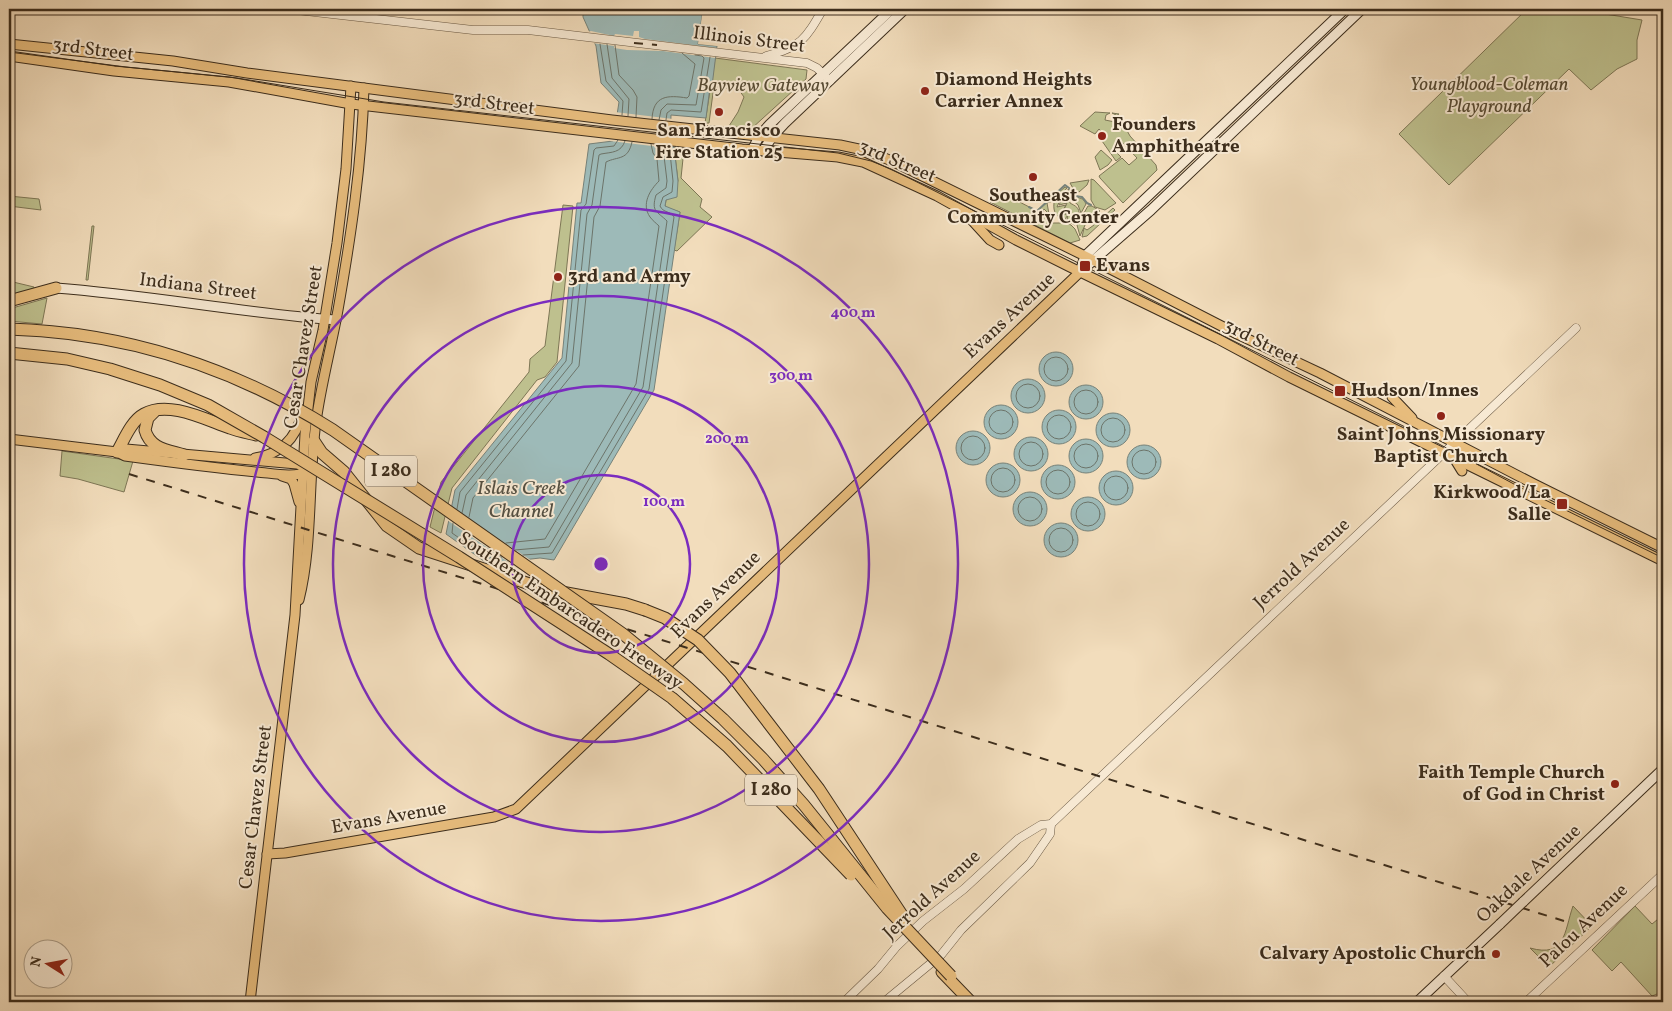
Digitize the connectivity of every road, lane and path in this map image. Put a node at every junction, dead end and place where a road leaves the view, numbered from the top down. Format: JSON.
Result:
{"nodes":[{"id":1,"x":288,"y":9,"type":"edge"},
{"id":2,"x":823,"y":9,"type":"edge"},
{"id":3,"x":892,"y":9,"type":"edge"},
{"id":4,"x":905,"y":9,"type":"edge"},
{"id":5,"x":1345,"y":9,"type":"edge"},
{"id":6,"x":1362,"y":9,"type":"edge"},
{"id":7,"x":9,"y":44,"type":"edge"},
{"id":8,"x":9,"y":56,"type":"edge"},
{"id":9,"x":762,"y":58,"type":"junction"},
{"id":10,"x":820,"y":71,"type":"junction"},
{"id":11,"x":830,"y":81,"type":"junction"},
{"id":12,"x":351,"y":86,"type":"junction"},
{"id":13,"x":364,"y":88,"type":"junction"},
{"id":14,"x":351,"y":104,"type":"junction"},
{"id":15,"x":363,"y":106,"type":"junction"},
{"id":16,"x":760,"y":135,"type":"junction"},
{"id":17,"x":772,"y":137,"type":"junction"},
{"id":18,"x":752,"y":150,"type":"junction"},
{"id":19,"x":763,"y":151,"type":"junction"},
{"id":20,"x":961,"y":208,"type":"junction"},
{"id":21,"x":999,"y":245,"type":"dead end"},
{"id":22,"x":1085,"y":256,"type":"junction"},
{"id":23,"x":1095,"y":261,"type":"junction"},
{"id":24,"x":1080,"y":272,"type":"junction"},
{"id":25,"x":56,"y":288,"type":"joint"},
{"id":26,"x":9,"y":301,"type":"edge"},
{"id":27,"x":324,"y":319,"type":"junction"},
{"id":28,"x":336,"y":320,"type":"junction"},
{"id":29,"x":1576,"y":328,"type":"dead end"},
{"id":30,"x":9,"y":329,"type":"edge"},
{"id":31,"x":9,"y":353,"type":"edge"},
{"id":32,"x":311,"y":382,"type":"junction"},
{"id":33,"x":1392,"y":397,"type":"dead end"},
{"id":34,"x":157,"y":411,"type":"junction"},
{"id":35,"x":1417,"y":424,"type":"junction"},
{"id":36,"x":264,"y":437,"type":"junction"},
{"id":37,"x":9,"y":439,"type":"edge"},
{"id":38,"x":314,"y":441,"type":"junction"},
{"id":39,"x":1454,"y":442,"type":"junction"},
{"id":40,"x":118,"y":452,"type":"junction"},
{"id":41,"x":1443,"y":453,"type":"junction"},
{"id":42,"x":184,"y":455,"type":"junction"},
{"id":43,"x":1454,"y":457,"type":"junction"},
{"id":44,"x":241,"y":460,"type":"junction"},
{"id":45,"x":306,"y":470,"type":"junction"},
{"id":46,"x":1462,"y":471,"type":"dead end"},
{"id":47,"x":272,"y":473,"type":"junction"},
{"id":48,"x":350,"y":480,"type":"junction"},
{"id":49,"x":301,"y":510,"type":"junction"},
{"id":50,"x":1663,"y":548,"type":"edge"},
{"id":51,"x":1663,"y":561,"type":"edge"},
{"id":52,"x":295,"y":615,"type":"junction"},
{"id":53,"x":1663,"y":769,"type":"edge"},
{"id":54,"x":1051,"y":824,"type":"junction"},
{"id":55,"x":267,"y":854,"type":"junction"},
{"id":56,"x":1663,"y":874,"type":"edge"},
{"id":57,"x":951,"y":976,"type":"junction"},
{"id":58,"x":1444,"y":976,"type":"junction"},
{"id":59,"x":250,"y":1002,"type":"edge"},
{"id":60,"x":844,"y":1002,"type":"edge"},
{"id":61,"x":884,"y":1002,"type":"edge"},
{"id":62,"x":971,"y":1002,"type":"edge"},
{"id":63,"x":975,"y":1002,"type":"edge"},
{"id":64,"x":1416,"y":1002,"type":"edge"},
{"id":65,"x":1468,"y":1002,"type":"edge"},
{"id":66,"x":1526,"y":1002,"type":"edge"}],
"edges":[{"from":1,"to":9,"type":"street","name":"Illinois Street"},
{"from":2,"to":9,"type":"street"},
{"from":3,"to":10,"type":"main road"},
{"from":4,"to":11,"type":"main road"},
{"from":5,"to":22,"type":"main road","name":"Evans Avenue"},
{"from":6,"to":23,"type":"main road","name":"Evans Avenue"},
{"from":7,"to":12,"type":"main road","name":"3rd Street"},
{"from":8,"to":14,"type":"main road","name":"3rd Street"},
{"from":9,"to":10,"type":"street","name":"Illinois Street"},
{"from":10,"to":11,"type":"street"},
{"from":10,"to":16,"type":"main road"},
{"from":11,"to":17,"type":"main road"},
{"from":12,"to":13,"type":"main road","name":"3rd Street"},
{"from":12,"to":14,"type":"main road","name":"Cesar Chavez Street"},
{"from":13,"to":15,"type":"main road","name":"Cesar Chavez Street"},
{"from":13,"to":16,"type":"main road","name":"3rd Street"},
{"from":14,"to":15,"type":"main road","name":"3rd Street"},
{"from":14,"to":27,"type":"main road","name":"Cesar Chavez Street"},
{"from":15,"to":18,"type":"main road","name":"3rd Street"},
{"from":15,"to":28,"type":"main road","name":"Cesar Chavez Street"},
{"from":16,"to":17,"type":"main road","name":"3rd Street"},
{"from":16,"to":18,"type":"main road"},
{"from":17,"to":19,"type":"main road"},
{"from":17,"to":22,"type":"main road","name":"3rd Street"},
{"from":18,"to":19,"type":"main road","name":"3rd Street"},
{"from":19,"to":20,"type":"main road","name":"3rd Street"},
{"from":20,"to":21,"type":"main road"},
{"from":20,"to":24,"type":"main road","name":"3rd Street"},
{"from":22,"to":23,"type":"main road","name":"3rd Street"},
{"from":22,"to":24,"type":"main road","name":"Evans Avenue"},
{"from":23,"to":24,"type":"main road","name":"Evans Avenue"},
{"from":23,"to":35,"type":"main road","name":"3rd Street"},
{"from":24,"to":41,"type":"main road","name":"3rd Street"},
{"from":24,"to":55,"type":"main road","name":"Evans Avenue"},
{"from":25,"to":26,"type":"highway"},
{"from":25,"to":27,"type":"main road","name":"Indiana Street"},
{"from":27,"to":28,"type":"main road","name":"Indiana Street"},
{"from":27,"to":32,"type":"main road","name":"Cesar Chavez Street"},
{"from":28,"to":38,"type":"main road","name":"Cesar Chavez Street"},
{"from":29,"to":39,"type":"street","name":"Jerrold Avenue"},
{"from":30,"to":57,"type":"highway","name":"Southern Embarcadero Freeway","number":"I 280","bridge":true},
{"from":31,"to":36,"type":"highway","number":"I 280","bridge":true},
{"from":32,"to":44,"type":"main road"},
{"from":32,"to":45,"type":"main road","name":"Cesar Chavez Street"},
{"from":33,"to":35,"type":"main road"},
{"from":34,"to":36,"type":"highway","bridge":true},
{"from":34,"to":40,"type":"highway"},
{"from":34,"to":42,"type":"highway"},
{"from":35,"to":39,"type":"main road","name":"3rd Street"},
{"from":36,"to":62,"type":"highway","name":"Southern Embarcadero Freeway","number":"I 280","bridge":true},
{"from":37,"to":40,"type":"main road"},
{"from":38,"to":45,"type":"main road","name":"Cesar Chavez Street"},
{"from":38,"to":48,"type":"highway"},
{"from":39,"to":41,"type":"street","name":"Jerrold Avenue"},
{"from":39,"to":50,"type":"main road","name":"3rd Street"},
{"from":40,"to":42,"type":"main road"},
{"from":40,"to":47,"type":"main road"},
{"from":41,"to":43,"type":"main road","name":"3rd Street"},
{"from":41,"to":54,"type":"street","name":"Jerrold Avenue"},
{"from":42,"to":44,"type":"main road"},
{"from":43,"to":46,"type":"main road"},
{"from":43,"to":51,"type":"main road","name":"3rd Street"},
{"from":44,"to":45,"type":"main road"},
{"from":45,"to":47,"type":"main road"},
{"from":45,"to":48,"type":"highway"},
{"from":45,"to":49,"type":"main road","name":"Cesar Chavez Street"},
{"from":45,"to":52,"type":"main road","name":"Cesar Chavez Street"},
{"from":47,"to":49,"type":"main road"},
{"from":48,"to":57,"type":"highway","bridge":true},
{"from":49,"to":52,"type":"main road","name":"Cesar Chavez Street"},
{"from":52,"to":55,"type":"main road","name":"Cesar Chavez Street"},
{"from":53,"to":58,"type":"main road","name":"Oakdale Avenue","bridge":true},
{"from":54,"to":60,"type":"street","name":"Jerrold Avenue"},
{"from":54,"to":61,"type":"street","name":"Jerrold Avenue"},
{"from":55,"to":59,"type":"main road","name":"Cesar Chavez Street"},
{"from":56,"to":66,"type":"street","name":"Palou Avenue"},
{"from":57,"to":63,"type":"highway","name":"Southern Embarcadero Freeway","number":"I 280"},
{"from":58,"to":64,"type":"main road","name":"Oakdale Avenue"},
{"from":58,"to":65,"type":"street"}]}
